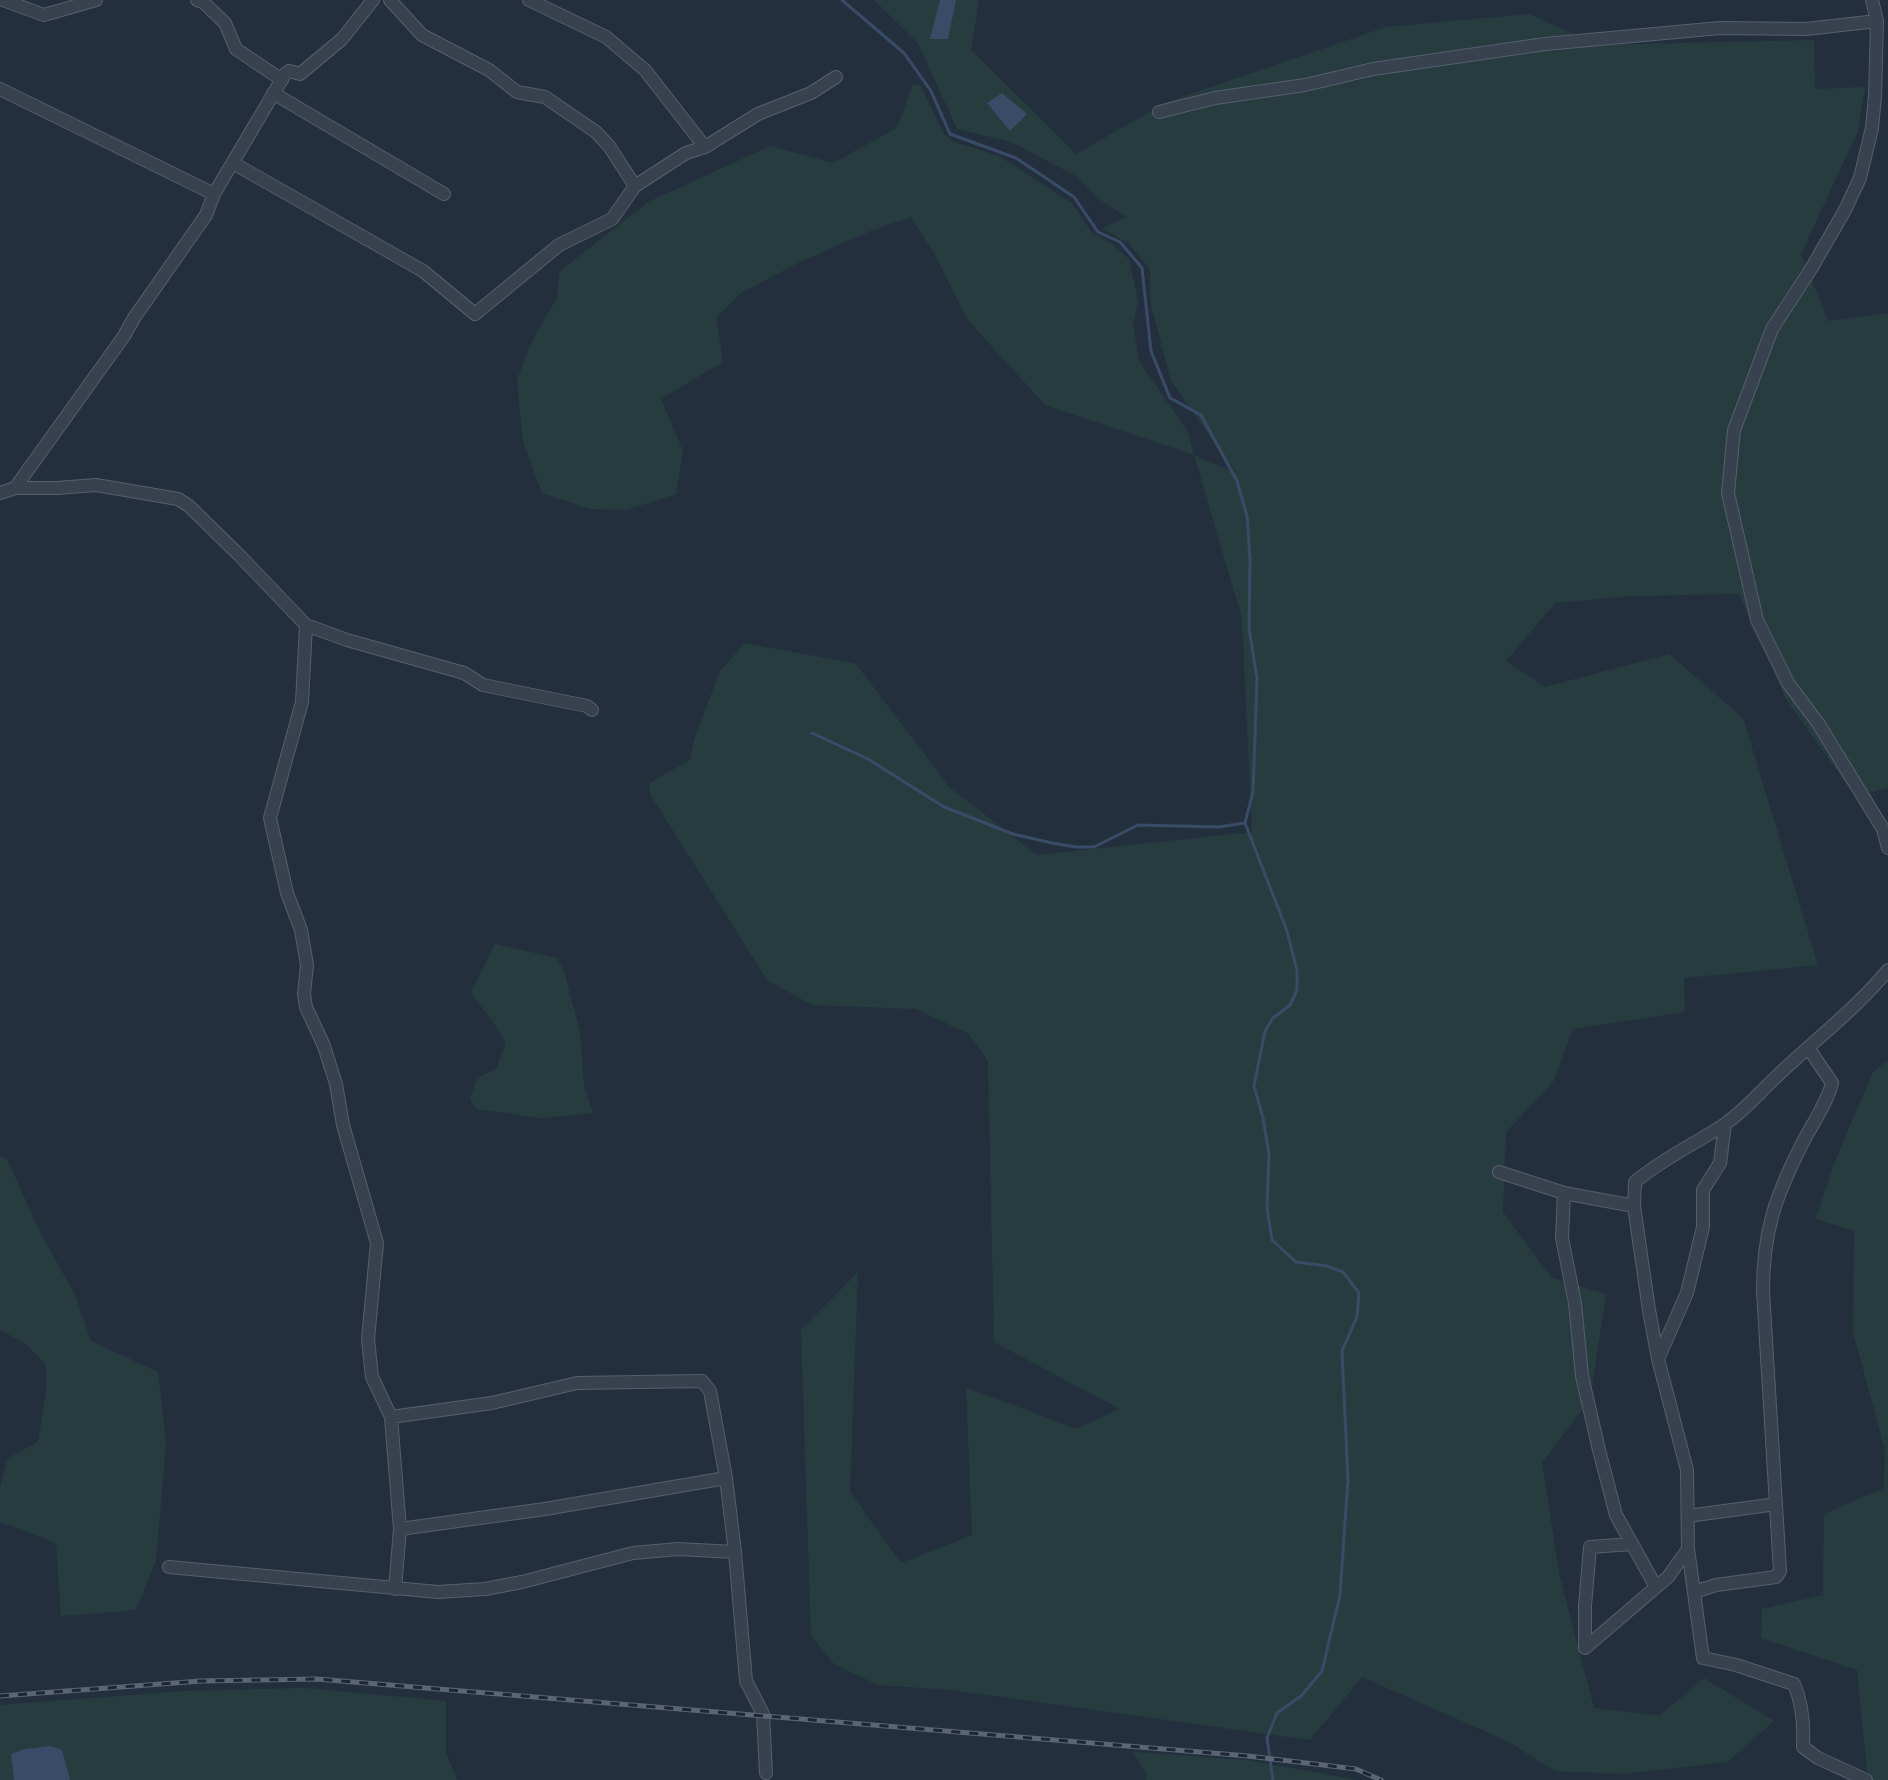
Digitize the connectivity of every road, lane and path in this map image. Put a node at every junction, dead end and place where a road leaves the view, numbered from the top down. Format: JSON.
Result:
{"nodes":[{"id":1,"x":3,"y":0,"type":"edge"},
{"id":2,"x":96,"y":0,"type":"edge"},
{"id":3,"x":197,"y":0,"type":"edge"},
{"id":4,"x":374,"y":0,"type":"edge"},
{"id":5,"x":390,"y":0,"type":"edge"},
{"id":6,"x":530,"y":0,"type":"edge"},
{"id":7,"x":1872,"y":0,"type":"edge"},
{"id":8,"x":1877,"y":21,"type":"junction"},
{"id":9,"x":836,"y":77,"type":"dead end"},
{"id":10,"x":282,"y":80,"type":"junction"},
{"id":11,"x":0,"y":89,"type":"edge"},
{"id":12,"x":274,"y":93,"type":"junction"},
{"id":13,"x":1159,"y":112,"type":"dead end"},
{"id":14,"x":705,"y":147,"type":"junction"},
{"id":15,"x":233,"y":162,"type":"junction"},
{"id":16,"x":635,"y":186,"type":"junction"},
{"id":17,"x":214,"y":194,"type":"junction"},
{"id":18,"x":444,"y":194,"type":"dead end"},
{"id":19,"x":15,"y":488,"type":"junction"},
{"id":20,"x":0,"y":493,"type":"edge"},
{"id":21,"x":306,"y":625,"type":"junction"},
{"id":22,"x":592,"y":710,"type":"dead end"},
{"id":23,"x":1888,"y":848,"type":"edge"},
{"id":24,"x":1888,"y":970,"type":"edge"},
{"id":25,"x":1809,"y":1048,"type":"junction"},
{"id":26,"x":1725,"y":1124,"type":"junction"},
{"id":27,"x":1499,"y":1172,"type":"dead end"},
{"id":28,"x":1564,"y":1193,"type":"junction"},
{"id":29,"x":1634,"y":1206,"type":"junction"},
{"id":30,"x":1658,"y":1359,"type":"junction"},
{"id":31,"x":391,"y":1417,"type":"junction"},
{"id":32,"x":726,"y":1478,"type":"junction"},
{"id":33,"x":1776,"y":1504,"type":"junction"},
{"id":34,"x":1688,"y":1516,"type":"junction"},
{"id":35,"x":400,"y":1529,"type":"junction"},
{"id":36,"x":1632,"y":1544,"type":"junction"},
{"id":37,"x":1688,"y":1549,"type":"junction"},
{"id":38,"x":735,"y":1552,"type":"junction"},
{"id":39,"x":169,"y":1567,"type":"dead end"},
{"id":40,"x":1656,"y":1587,"type":"junction"},
{"id":41,"x":395,"y":1589,"type":"junction"},
{"id":42,"x":1694,"y":1592,"type":"junction"},
{"id":43,"x":766,"y":1773,"type":"dead end"},
{"id":44,"x":1866,"y":1780,"type":"edge"}],
"edges":[{"from":1,"to":2,"type":"street"},
{"from":3,"to":10,"type":"street"},
{"from":4,"to":10,"type":"street"},
{"from":5,"to":16,"type":"street"},
{"from":6,"to":14,"type":"street"},
{"from":7,"to":8,"type":"street"},
{"from":8,"to":13,"type":"street"},
{"from":8,"to":23,"type":"street"},
{"from":9,"to":14,"type":"street"},
{"from":10,"to":12,"type":"street"},
{"from":11,"to":17,"type":"street"},
{"from":12,"to":15,"type":"street"},
{"from":12,"to":18,"type":"street"},
{"from":14,"to":16,"type":"street"},
{"from":15,"to":16,"type":"street"},
{"from":15,"to":17,"type":"street"},
{"from":17,"to":19,"type":"street"},
{"from":19,"to":20,"type":"street"},
{"from":19,"to":21,"type":"street"},
{"from":21,"to":22,"type":"street"},
{"from":21,"to":31,"type":"street"},
{"from":24,"to":25,"type":"street"},
{"from":25,"to":26,"type":"street"},
{"from":25,"to":33,"type":"street"},
{"from":26,"to":29,"type":"street"},
{"from":26,"to":30,"type":"street"},
{"from":27,"to":28,"type":"street"},
{"from":28,"to":29,"type":"street"},
{"from":28,"to":36,"type":"street"},
{"from":29,"to":30,"type":"street"},
{"from":30,"to":34,"type":"street"},
{"from":31,"to":32,"type":"street"},
{"from":31,"to":35,"type":"street"},
{"from":32,"to":35,"type":"street"},
{"from":32,"to":38,"type":"street"},
{"from":33,"to":34,"type":"street"},
{"from":33,"to":42,"type":"street"},
{"from":34,"to":37,"type":"street"},
{"from":35,"to":41,"type":"street"},
{"from":36,"to":40,"type":"street"},
{"from":36,"to":40,"type":"street"},
{"from":37,"to":40,"type":"street"},
{"from":37,"to":42,"type":"street"},
{"from":38,"to":41,"type":"street"},
{"from":38,"to":43,"type":"street"},
{"from":39,"to":41,"type":"street"},
{"from":42,"to":44,"type":"street"}]}
